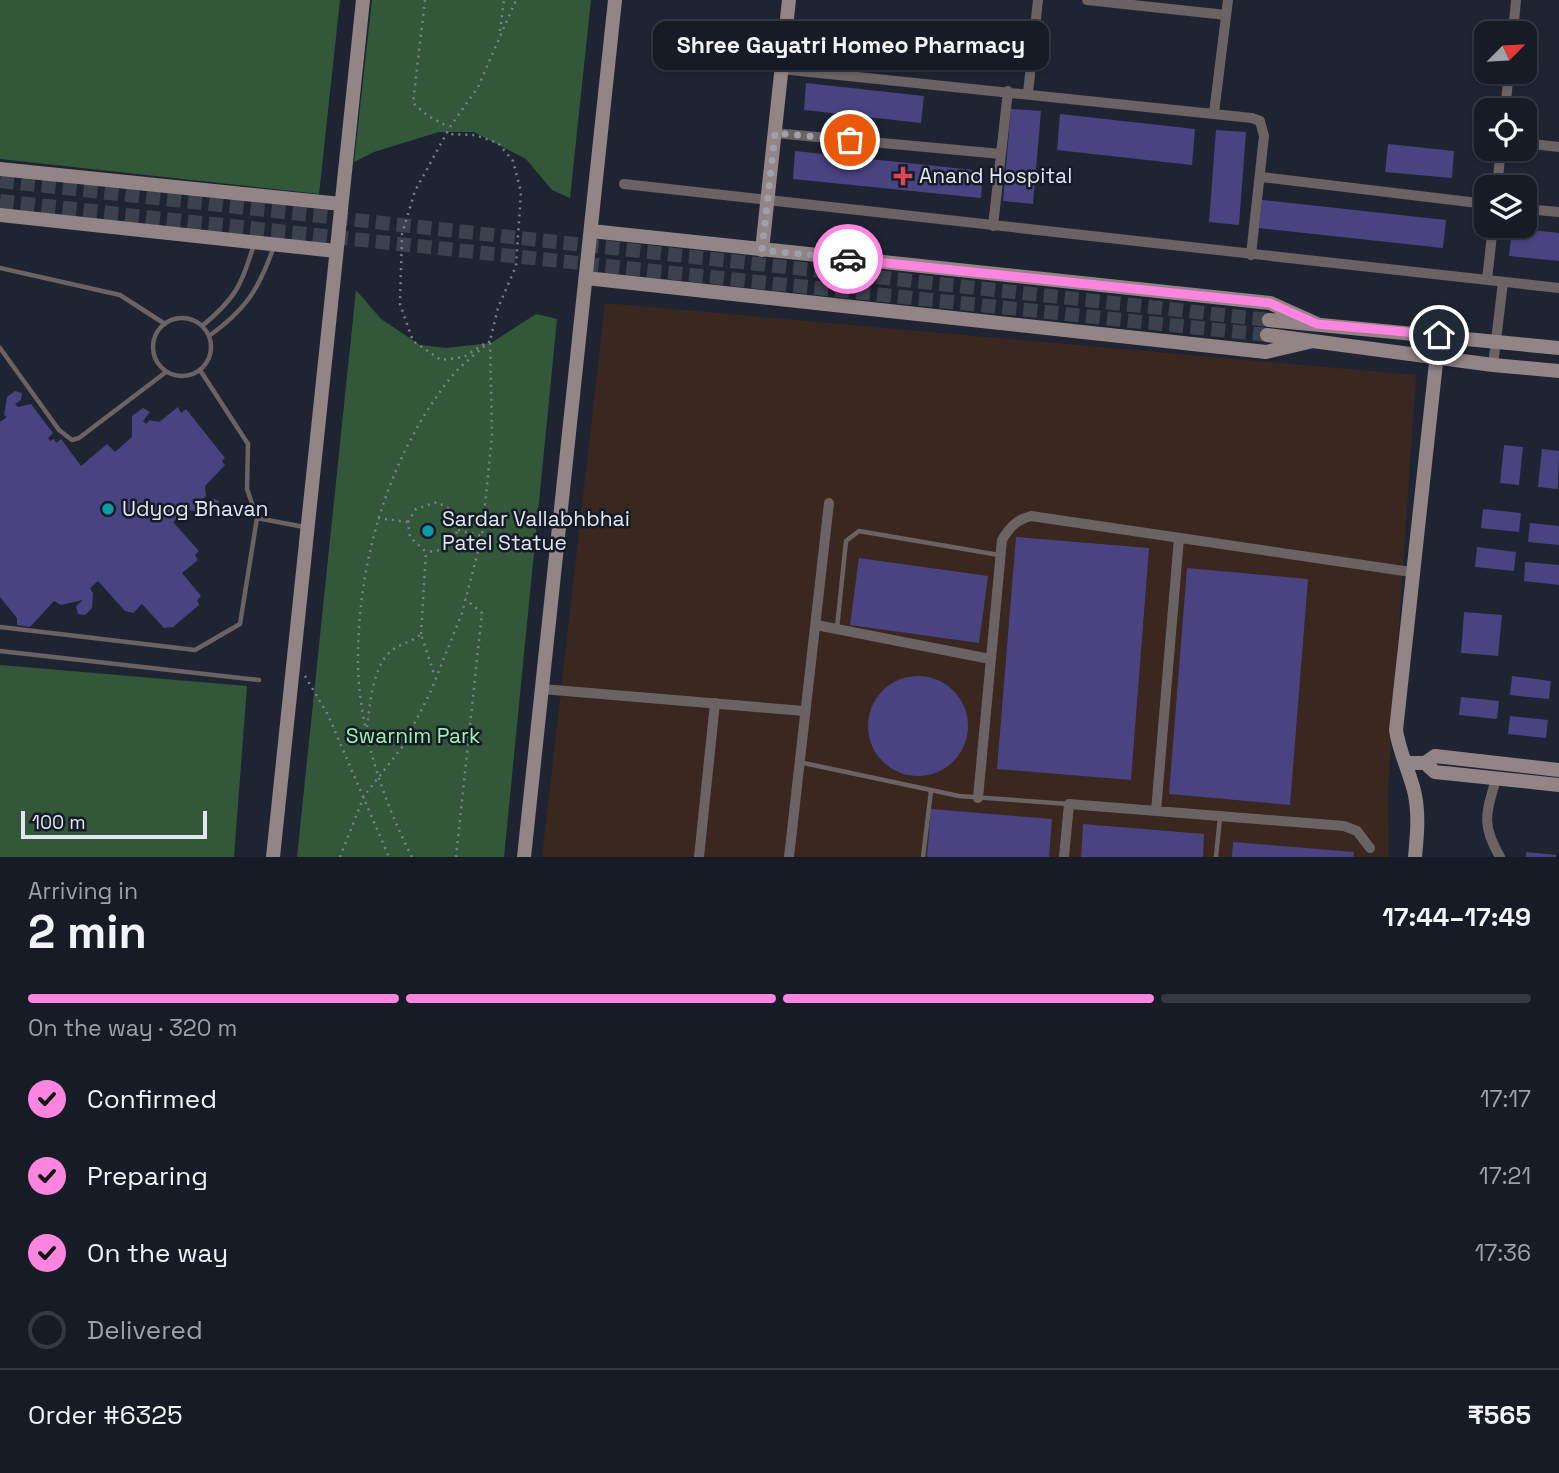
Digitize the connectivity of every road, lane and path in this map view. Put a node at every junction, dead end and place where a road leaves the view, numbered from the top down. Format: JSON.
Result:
{"nodes":[{"id":1,"x":363,"y":0,"type":"edge"},
{"id":2,"x":425,"y":0,"type":"edge"},
{"id":3,"x":504,"y":0,"type":"edge"},
{"id":4,"x":516,"y":0,"type":"edge"},
{"id":5,"x":615,"y":0,"type":"edge"},
{"id":6,"x":789,"y":0,"type":"edge"},
{"id":7,"x":1038,"y":0,"type":"edge"},
{"id":8,"x":1087,"y":0,"type":"edge"},
{"id":9,"x":1228,"y":0,"type":"edge"},
{"id":10,"x":1516,"y":0,"type":"edge"},
{"id":11,"x":1226,"y":15,"type":"junction"},
{"id":12,"x":1514,"y":21,"type":"edge"},
{"id":13,"x":500,"y":36,"type":"junction"},
{"id":14,"x":781,"y":69,"type":"junction"},
{"id":15,"x":1008,"y":91,"type":"junction"},
{"id":16,"x":1028,"y":93,"type":"junction"},
{"id":17,"x":1214,"y":113,"type":"junction"},
{"id":18,"x":450,"y":127,"type":"junction"},
{"id":19,"x":775,"y":133,"type":"junction"},
{"id":20,"x":446,"y":134,"type":"junction"},
{"id":21,"x":1537,"y":144,"type":"edge"},
{"id":22,"x":1559,"y":146,"type":"edge"},
{"id":23,"x":1001,"y":154,"type":"junction"},
{"id":24,"x":0,"y":169,"type":"edge"},
{"id":25,"x":1261,"y":177,"type":"junction"},
{"id":26,"x":624,"y":184,"type":"dead end"},
{"id":27,"x":767,"y":202,"type":"junction"},
{"id":28,"x":1474,"y":203,"type":"edge"},
{"id":29,"x":341,"y":204,"type":"junction"},
{"id":30,"x":1537,"y":210,"type":"edge"},
{"id":31,"x":1559,"y":212,"type":"edge"},
{"id":32,"x":0,"y":215,"type":"edge"},
{"id":33,"x":993,"y":226,"type":"junction"},
{"id":34,"x":591,"y":231,"type":"junction"},
{"id":35,"x":1492,"y":238,"type":"edge"},
{"id":36,"x":255,"y":243,"type":"junction"},
{"id":37,"x":274,"y":244,"type":"junction"},
{"id":38,"x":762,"y":250,"type":"junction"},
{"id":39,"x":336,"y":251,"type":"junction"},
{"id":40,"x":1251,"y":254,"type":"junction"},
{"id":41,"x":0,"y":268,"type":"edge"},
{"id":42,"x":586,"y":278,"type":"junction"},
{"id":43,"x":1487,"y":280,"type":"junction"},
{"id":44,"x":1503,"y":282,"type":"junction"},
{"id":45,"x":1559,"y":288,"type":"edge"},
{"id":46,"x":1269,"y":320,"type":"tunnel mouth"},
{"id":47,"x":165,"y":324,"type":"junction"},
{"id":48,"x":1317,"y":324,"type":"junction"},
{"id":49,"x":202,"y":326,"type":"junction"},
{"id":50,"x":1267,"y":335,"type":"tunnel mouth"},
{"id":51,"x":1439,"y":335,"type":"junction"},
{"id":52,"x":209,"y":337,"type":"junction"},
{"id":53,"x":490,"y":341,"type":"junction"},
{"id":54,"x":1313,"y":341,"type":"junction"},
{"id":55,"x":1496,"y":342,"type":"junction"},
{"id":56,"x":0,"y":348,"type":"edge"},
{"id":57,"x":1559,"y":348,"type":"edge"},
{"id":58,"x":1437,"y":358,"type":"junction"},
{"id":59,"x":1493,"y":365,"type":"junction"},
{"id":60,"x":200,"y":370,"type":"junction"},
{"id":61,"x":1559,"y":371,"type":"edge"},
{"id":62,"x":166,"y":372,"type":"junction"},
{"id":63,"x":829,"y":503,"type":"dead end"},
{"id":64,"x":257,"y":518,"type":"junction"},
{"id":65,"x":378,"y":518,"type":"junction"},
{"id":66,"x":408,"y":522,"type":"junction"},
{"id":67,"x":307,"y":528,"type":"junction"},
{"id":68,"x":458,"y":530,"type":"junction"},
{"id":69,"x":482,"y":536,"type":"junction"},
{"id":70,"x":1179,"y":538,"type":"junction"},
{"id":71,"x":426,"y":552,"type":"junction"},
{"id":72,"x":1001,"y":555,"type":"junction"},
{"id":73,"x":1411,"y":572,"type":"junction"},
{"id":74,"x":466,"y":599,"type":"junction"},
{"id":75,"x":816,"y":625,"type":"junction"},
{"id":76,"x":0,"y":627,"type":"edge"},
{"id":77,"x":837,"y":629,"type":"junction"},
{"id":78,"x":421,"y":634,"type":"junction"},
{"id":79,"x":0,"y":651,"type":"edge"},
{"id":80,"x":294,"y":658,"type":"junction"},
{"id":81,"x":990,"y":659,"type":"junction"},
{"id":82,"x":436,"y":679,"type":"junction"},
{"id":83,"x":259,"y":680,"type":"dead end"},
{"id":84,"x":542,"y":689,"type":"junction"},
{"id":85,"x":715,"y":703,"type":"junction"},
{"id":86,"x":804,"y":711,"type":"junction"},
{"id":87,"x":367,"y":730,"type":"junction"},
{"id":88,"x":798,"y":762,"type":"junction"},
{"id":89,"x":1405,"y":762,"type":"junction"},
{"id":90,"x":1425,"y":763,"type":"junction"},
{"id":91,"x":1559,"y":770,"type":"edge"},
{"id":92,"x":380,"y":777,"type":"junction"},
{"id":93,"x":1496,"y":779,"type":"junction"},
{"id":94,"x":1559,"y":785,"type":"edge"},
{"id":95,"x":931,"y":791,"type":"junction"},
{"id":96,"x":364,"y":796,"type":"junction"},
{"id":97,"x":978,"y":798,"type":"junction"},
{"id":98,"x":1069,"y":804,"type":"junction"},
{"id":99,"x":1156,"y":811,"type":"junction"},
{"id":100,"x":1220,"y":816,"type":"junction"},
{"id":101,"x":1369,"y":852,"type":"edge"},
{"id":102,"x":273,"y":857,"type":"edge"},
{"id":103,"x":340,"y":857,"type":"edge"},
{"id":104,"x":389,"y":857,"type":"edge"},
{"id":105,"x":412,"y":857,"type":"edge"},
{"id":106,"x":456,"y":857,"type":"edge"},
{"id":107,"x":524,"y":857,"type":"edge"},
{"id":108,"x":699,"y":857,"type":"edge"},
{"id":109,"x":789,"y":857,"type":"edge"},
{"id":110,"x":923,"y":857,"type":"edge"},
{"id":111,"x":1064,"y":857,"type":"edge"},
{"id":112,"x":1216,"y":857,"type":"edge"},
{"id":113,"x":1415,"y":857,"type":"edge"},
{"id":114,"x":1500,"y":857,"type":"edge"}],
"edges":[{"from":1,"to":29,"type":"street"},
{"from":2,"to":18,"type":"path"},
{"from":3,"to":13,"type":"path"},
{"from":4,"to":13,"type":"path"},
{"from":5,"to":34,"type":"street"},
{"from":6,"to":14,"type":"street"},
{"from":7,"to":16,"type":"street"},
{"from":8,"to":11,"type":"street"},
{"from":9,"to":11,"type":"street"},
{"from":10,"to":12,"type":"street"},
{"from":11,"to":17,"type":"street"},
{"from":13,"to":18,"type":"path"},
{"from":14,"to":15,"type":"street"},
{"from":14,"to":19,"type":"street"},
{"from":15,"to":16,"type":"street"},
{"from":15,"to":23,"type":"street"},
{"from":16,"to":17,"type":"street"},
{"from":17,"to":25,"type":"street"},
{"from":18,"to":20,"type":"path"},
{"from":19,"to":23,"type":"street"},
{"from":19,"to":27,"type":"street"},
{"from":20,"to":53,"type":"path"},
{"from":20,"to":53,"type":"path"},
{"from":21,"to":22,"type":"street"},
{"from":23,"to":33,"type":"street"},
{"from":24,"to":29,"type":"street"},
{"from":25,"to":28,"type":"street"},
{"from":25,"to":40,"type":"street"},
{"from":26,"to":27,"type":"street"},
{"from":27,"to":33,"type":"street"},
{"from":27,"to":38,"type":"street"},
{"from":29,"to":39,"type":"street"},
{"from":30,"to":31,"type":"street"},
{"from":32,"to":36,"type":"street"},
{"from":33,"to":40,"type":"street"},
{"from":34,"to":38,"type":"street"},
{"from":34,"to":42,"type":"street"},
{"from":35,"to":43,"type":"street"},
{"from":36,"to":37,"type":"street"},
{"from":36,"to":49,"type":"lane"},
{"from":37,"to":39,"type":"street"},
{"from":37,"to":52,"type":"lane"},
{"from":38,"to":48,"type":"street"},
{"from":39,"to":67,"type":"street"},
{"from":40,"to":43,"type":"street"},
{"from":41,"to":47,"type":"lane"},
{"from":42,"to":54,"type":"street"},
{"from":42,"to":84,"type":"street"},
{"from":43,"to":44,"type":"street"},
{"from":44,"to":45,"type":"street"},
{"from":44,"to":55,"type":"street"},
{"from":46,"to":48,"type":"street"},
{"from":47,"to":49,"type":"lane"},
{"from":47,"to":62,"type":"lane"},
{"from":48,"to":51,"type":"street"},
{"from":49,"to":52,"type":"lane"},
{"from":50,"to":54,"type":"street"},
{"from":51,"to":55,"type":"street"},
{"from":51,"to":58,"type":"street"},
{"from":52,"to":60,"type":"lane"},
{"from":53,"to":65,"type":"path"},
{"from":53,"to":69,"type":"path"},
{"from":54,"to":58,"type":"street"},
{"from":55,"to":57,"type":"street"},
{"from":55,"to":59,"type":"street"},
{"from":56,"to":62,"type":"lane"},
{"from":58,"to":59,"type":"street"},
{"from":58,"to":73,"type":"street"},
{"from":59,"to":61,"type":"street"},
{"from":60,"to":62,"type":"lane"},
{"from":60,"to":64,"type":"lane"},
{"from":63,"to":75,"type":"street"},
{"from":64,"to":67,"type":"lane"},
{"from":64,"to":76,"type":"lane"},
{"from":65,"to":66,"type":"path"},
{"from":65,"to":87,"type":"path"},
{"from":66,"to":68,"type":"path"},
{"from":66,"to":71,"type":"path"},
{"from":67,"to":80,"type":"street"},
{"from":68,"to":69,"type":"path"},
{"from":68,"to":71,"type":"path"},
{"from":69,"to":74,"type":"path"},
{"from":70,"to":72,"type":"street"},
{"from":70,"to":73,"type":"street"},
{"from":70,"to":99,"type":"street"},
{"from":71,"to":78,"type":"path"},
{"from":72,"to":77,"type":"lane"},
{"from":72,"to":81,"type":"street"},
{"from":73,"to":89,"type":"street"},
{"from":74,"to":82,"type":"path"},
{"from":74,"to":106,"type":"path"},
{"from":75,"to":77,"type":"street"},
{"from":75,"to":86,"type":"street"},
{"from":77,"to":81,"type":"street"},
{"from":78,"to":82,"type":"path"},
{"from":78,"to":87,"type":"path"},
{"from":79,"to":83,"type":"lane"},
{"from":80,"to":96,"type":"path"},
{"from":80,"to":102,"type":"street"},
{"from":81,"to":97,"type":"street"},
{"from":82,"to":92,"type":"path"},
{"from":84,"to":85,"type":"street"},
{"from":84,"to":107,"type":"street"},
{"from":85,"to":86,"type":"street"},
{"from":85,"to":108,"type":"street"},
{"from":86,"to":88,"type":"street"},
{"from":87,"to":92,"type":"path"},
{"from":88,"to":95,"type":"lane"},
{"from":88,"to":109,"type":"street"},
{"from":89,"to":90,"type":"street"},
{"from":89,"to":113,"type":"street"},
{"from":90,"to":91,"type":"street"},
{"from":90,"to":93,"type":"street"},
{"from":92,"to":96,"type":"path"},
{"from":92,"to":105,"type":"path"},
{"from":93,"to":94,"type":"street"},
{"from":93,"to":114,"type":"street"},
{"from":95,"to":97,"type":"lane"},
{"from":95,"to":110,"type":"lane"},
{"from":96,"to":103,"type":"path"},
{"from":96,"to":104,"type":"path"},
{"from":97,"to":98,"type":"lane"},
{"from":98,"to":99,"type":"street"},
{"from":98,"to":111,"type":"street"},
{"from":99,"to":100,"type":"street"},
{"from":100,"to":101,"type":"street"},
{"from":100,"to":112,"type":"lane"}]}
